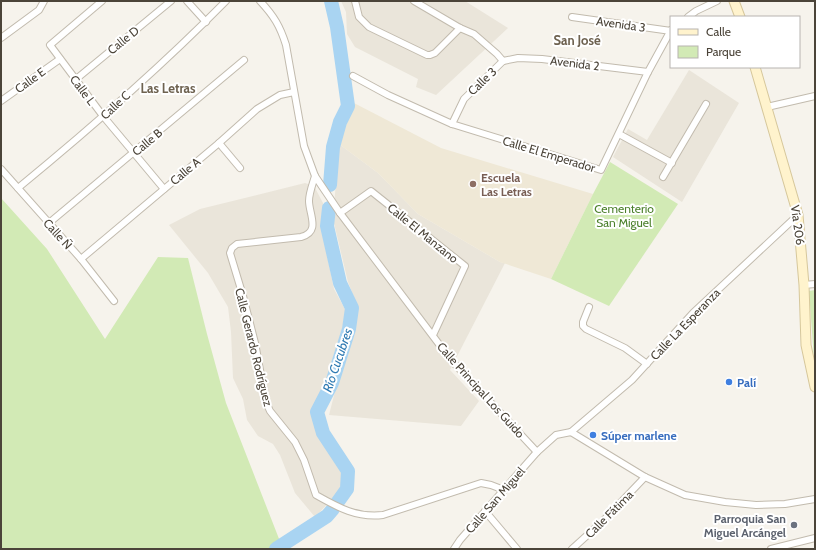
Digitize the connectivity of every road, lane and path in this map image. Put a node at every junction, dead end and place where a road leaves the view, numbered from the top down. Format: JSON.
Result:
{"nodes":[{"id":1,"x":44,"y":1,"type":"edge"},
{"id":2,"x":102,"y":1,"type":"edge"},
{"id":3,"x":171,"y":1,"type":"edge"},
{"id":4,"x":187,"y":1,"type":"edge"},
{"id":5,"x":226,"y":1,"type":"edge"},
{"id":6,"x":260,"y":1,"type":"edge"},
{"id":7,"x":355,"y":1,"type":"edge"},
{"id":8,"x":414,"y":1,"type":"edge"},
{"id":9,"x":717,"y":1,"type":"edge"},
{"id":10,"x":734,"y":1,"type":"edge"},
{"id":11,"x":689,"y":16,"type":"edge"},
{"id":12,"x":740,"y":16,"type":"edge"},
{"id":13,"x":572,"y":17,"type":"dead end"},
{"id":14,"x":206,"y":22,"type":"junction"},
{"id":15,"x":460,"y":28,"type":"junction"},
{"id":16,"x":670,"y":31,"type":"edge"},
{"id":17,"x":670,"y":33,"type":"edge"},
{"id":18,"x":1,"y":38,"type":"edge"},
{"id":19,"x":60,"y":59,"type":"junction"},
{"id":20,"x":244,"y":60,"type":"dead end"},
{"id":21,"x":503,"y":61,"type":"junction"},
{"id":22,"x":755,"y":68,"type":"edge"},
{"id":23,"x":648,"y":72,"type":"junction"},
{"id":24,"x":353,"y":76,"type":"dead end"},
{"id":25,"x":75,"y":80,"type":"junction"},
{"id":26,"x":294,"y":92,"type":"junction"},
{"id":27,"x":815,"y":96,"type":"edge"},
{"id":28,"x":1,"y":101,"type":"edge"},
{"id":29,"x":706,"y":104,"type":"dead end"},
{"id":30,"x":767,"y":107,"type":"junction"},
{"id":31,"x":103,"y":116,"type":"junction"},
{"id":32,"x":452,"y":124,"type":"junction"},
{"id":33,"x":619,"y":134,"type":"junction"},
{"id":34,"x":219,"y":143,"type":"junction"},
{"id":35,"x":134,"y":153,"type":"junction"},
{"id":36,"x":672,"y":162,"type":"junction"},
{"id":37,"x":1,"y":168,"type":"edge"},
{"id":38,"x":240,"y":168,"type":"dead end"},
{"id":39,"x":315,"y":176,"type":"junction"},
{"id":40,"x":663,"y":178,"type":"dead end"},
{"id":41,"x":18,"y":188,"type":"junction"},
{"id":42,"x":164,"y":189,"type":"junction"},
{"id":43,"x":340,"y":213,"type":"junction"},
{"id":44,"x":798,"y":215,"type":"junction"},
{"id":45,"x":49,"y":223,"type":"junction"},
{"id":46,"x":80,"y":259,"type":"junction"},
{"id":47,"x":815,"y":284,"type":"edge"},
{"id":48,"x":804,"y":285,"type":"junction"},
{"id":49,"x":114,"y":301,"type":"dead end"},
{"id":50,"x":589,"y":307,"type":"dead end"},
{"id":51,"x":434,"y":335,"type":"junction"},
{"id":52,"x":646,"y":364,"type":"junction"},
{"id":53,"x":813,"y":366,"type":"edge"},
{"id":54,"x":815,"y":387,"type":"edge"},
{"id":55,"x":571,"y":432,"type":"junction"},
{"id":56,"x":537,"y":452,"type":"junction"},
{"id":57,"x":645,"y":478,"type":"junction"},
{"id":58,"x":504,"y":490,"type":"junction"},
{"id":59,"x":815,"y":500,"type":"edge"},
{"id":60,"x":485,"y":511,"type":"junction"},
{"id":61,"x":815,"y":538,"type":"edge"},
{"id":62,"x":454,"y":549,"type":"edge"},
{"id":63,"x":517,"y":549,"type":"edge"},
{"id":64,"x":572,"y":549,"type":"edge"},
{"id":65,"x":771,"y":549,"type":"edge"}],
"edges":[{"from":1,"to":18,"type":"street"},
{"from":2,"to":19,"type":"street","name":"Calle L"},
{"from":3,"to":25,"type":"street","name":"Calle D"},
{"from":4,"to":14,"type":"street"},
{"from":5,"to":14,"type":"street","name":"Calle C"},
{"from":6,"to":26,"type":"street","name":"Calle Principal Los Guido"},
{"from":7,"to":15,"type":"street"},
{"from":8,"to":15,"type":"street"},
{"from":9,"to":11,"type":"street"},
{"from":10,"to":12,"type":"main road"},
{"from":13,"to":16,"type":"street","name":"Avenida 3"},
{"from":14,"to":31,"type":"street","name":"Calle C"},
{"from":15,"to":21,"type":"street"},
{"from":17,"to":23,"type":"street","name":"Calle El Emperador"},
{"from":19,"to":25,"type":"street","name":"Calle L"},
{"from":19,"to":28,"type":"street","name":"Calle E"},
{"from":20,"to":35,"type":"street","name":"Calle B"},
{"from":21,"to":23,"type":"street","name":"Avenida 2"},
{"from":21,"to":32,"type":"street","name":"Calle 3"},
{"from":22,"to":30,"type":"main road","name":"Vía 206"},
{"from":23,"to":33,"type":"street","name":"Calle El Emperador"},
{"from":24,"to":32,"type":"street","name":"Calle El Emperador"},
{"from":25,"to":31,"type":"street","name":"Calle L"},
{"from":26,"to":34,"type":"street","name":"Calle A"},
{"from":26,"to":39,"type":"street","name":"Calle Principal Los Guido"},
{"from":27,"to":30,"type":"street"},
{"from":29,"to":36,"type":"street"},
{"from":30,"to":44,"type":"main road","name":"Vía 206"},
{"from":31,"to":35,"type":"street","name":"Calle L"},
{"from":31,"to":41,"type":"street","name":"Calle C"},
{"from":32,"to":33,"type":"street","name":"Calle El Emperador"},
{"from":33,"to":36,"type":"street"},
{"from":34,"to":38,"type":"street"},
{"from":34,"to":42,"type":"street","name":"Calle A"},
{"from":35,"to":42,"type":"street","name":"Calle L"},
{"from":35,"to":45,"type":"street","name":"Calle B"},
{"from":36,"to":40,"type":"street"},
{"from":37,"to":41,"type":"street","name":"Calle Ñ"},
{"from":39,"to":43,"type":"street","name":"Calle Principal Los Guido"},
{"from":39,"to":58,"type":"street","name":"Calle Gerardo Rodríguez"},
{"from":41,"to":45,"type":"street","name":"Calle Ñ"},
{"from":42,"to":46,"type":"street","name":"Calle A"},
{"from":43,"to":51,"type":"street","name":"Calle Principal Los Guido"},
{"from":43,"to":51,"type":"street","name":"Calle El Manzano"},
{"from":44,"to":48,"type":"main road","name":"Vía 206"},
{"from":44,"to":52,"type":"street","name":"Calle La Esperanza"},
{"from":45,"to":46,"type":"street","name":"Calle Ñ"},
{"from":46,"to":49,"type":"street","name":"Calle Ñ"},
{"from":47,"to":48,"type":"street"},
{"from":48,"to":53,"type":"main road","name":"Vía 206"},
{"from":50,"to":52,"type":"street"},
{"from":51,"to":56,"type":"street","name":"Calle Principal Los Guido"},
{"from":52,"to":55,"type":"street","name":"Calle La Esperanza"},
{"from":53,"to":54,"type":"main road","name":"Vía 206"},
{"from":55,"to":56,"type":"street"},
{"from":55,"to":57,"type":"street"},
{"from":56,"to":58,"type":"street","name":"Calle San Miguel"},
{"from":57,"to":59,"type":"street"},
{"from":57,"to":64,"type":"street","name":"Calle Fátima"},
{"from":58,"to":60,"type":"street","name":"Calle San Miguel"},
{"from":60,"to":62,"type":"street","name":"Calle San Miguel"},
{"from":60,"to":63,"type":"street"},
{"from":61,"to":65,"type":"street"}]}
